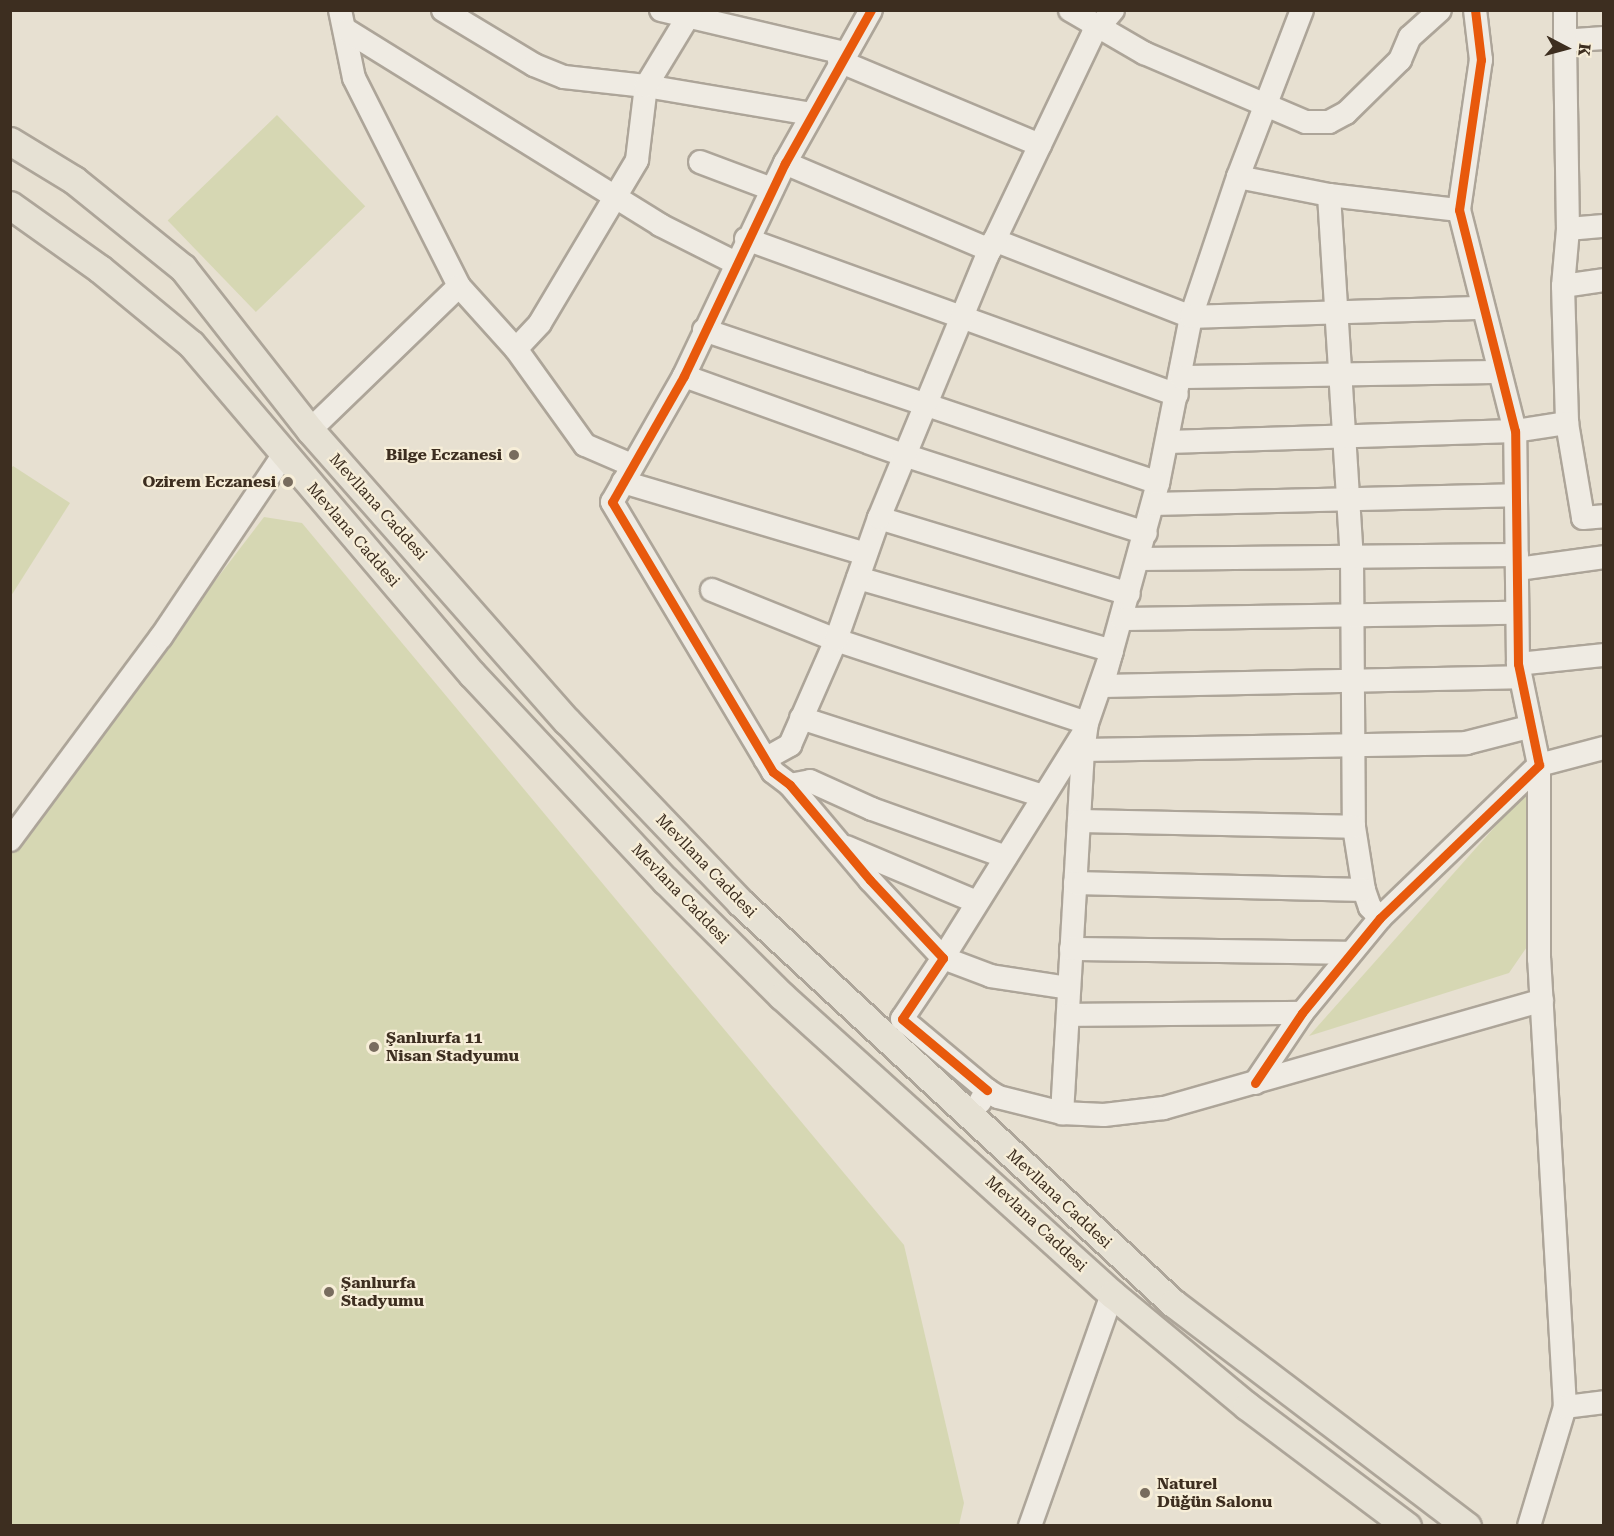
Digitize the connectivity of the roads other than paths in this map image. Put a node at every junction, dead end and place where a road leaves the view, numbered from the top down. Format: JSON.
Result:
{"nodes":[{"id":1,"x":443,"y":10,"type":"edge"},
{"id":2,"x":662,"y":10,"type":"edge"},
{"id":3,"x":871,"y":10,"type":"edge"},
{"id":4,"x":1070,"y":10,"type":"edge"},
{"id":5,"x":1302,"y":10,"type":"edge"},
{"id":6,"x":1440,"y":10,"type":"edge"},
{"id":7,"x":1475,"y":10,"type":"edge"},
{"id":8,"x":1565,"y":10,"type":"edge"},
{"id":9,"x":690,"y":13,"type":"edge"},
{"id":10,"x":1106,"y":18,"type":"edge"},
{"id":11,"x":343,"y":20,"type":"edge"},
{"id":12,"x":1604,"y":39,"type":"edge"},
{"id":13,"x":1565,"y":41,"type":"junction"},
{"id":14,"x":842,"y":57,"type":"junction"},
{"id":15,"x":646,"y":86,"type":"junction"},
{"id":16,"x":1266,"y":104,"type":"junction"},
{"id":17,"x":811,"y":114,"type":"junction"},
{"id":18,"x":10,"y":141,"type":"edge"},
{"id":19,"x":1040,"y":145,"type":"junction"},
{"id":20,"x":700,"y":162,"type":"dead end"},
{"id":21,"x":785,"y":163,"type":"junction"},
{"id":22,"x":1238,"y":177,"type":"junction"},
{"id":23,"x":772,"y":189,"type":"junction"},
{"id":24,"x":1329,"y":195,"type":"junction"},
{"id":25,"x":615,"y":197,"type":"junction"},
{"id":26,"x":10,"y":205,"type":"edge"},
{"id":27,"x":1459,"y":210,"type":"junction"},
{"id":28,"x":1604,"y":226,"type":"edge"},
{"id":29,"x":1568,"y":229,"type":"junction"},
{"id":30,"x":746,"y":239,"type":"junction"},
{"id":31,"x":992,"y":245,"type":"junction"},
{"id":32,"x":736,"y":263,"type":"junction"},
{"id":33,"x":1604,"y":280,"type":"edge"},
{"id":34,"x":459,"y":286,"type":"junction"},
{"id":35,"x":1563,"y":286,"type":"junction"},
{"id":36,"x":1481,"y":308,"type":"junction"},
{"id":37,"x":1339,"y":314,"type":"junction"},
{"id":38,"x":962,"y":318,"type":"junction"},
{"id":39,"x":1191,"y":318,"type":"junction"},
{"id":40,"x":704,"y":330,"type":"junction"},
{"id":41,"x":516,"y":350,"type":"junction"},
{"id":42,"x":1498,"y":372,"type":"junction"},
{"id":43,"x":684,"y":376,"type":"junction"},
{"id":44,"x":1339,"y":377,"type":"junction"},
{"id":45,"x":1179,"y":386,"type":"junction"},
{"id":46,"x":927,"y":404,"type":"junction"},
{"id":47,"x":1567,"y":423,"type":"junction"},
{"id":48,"x":310,"y":430,"type":"junction"},
{"id":49,"x":1515,"y":431,"type":"junction"},
{"id":50,"x":1343,"y":435,"type":"junction"},
{"id":51,"x":1168,"y":441,"type":"junction"},
{"id":52,"x":284,"y":454,"type":"junction"},
{"id":53,"x":904,"y":455,"type":"junction"},
{"id":54,"x":627,"y":473,"type":"junction"},
{"id":55,"x":1156,"y":494,"type":"junction"},
{"id":56,"x":1515,"y":495,"type":"junction"},
{"id":57,"x":1346,"y":498,"type":"junction"},
{"id":58,"x":1604,"y":516,"type":"edge"},
{"id":59,"x":879,"y":518,"type":"junction"},
{"id":60,"x":1146,"y":533,"type":"junction"},
{"id":61,"x":866,"y":554,"type":"junction"},
{"id":62,"x":1352,"y":557,"type":"junction"},
{"id":63,"x":1604,"y":557,"type":"edge"},
{"id":64,"x":1140,"y":559,"type":"junction"},
{"id":65,"x":1517,"y":562,"type":"junction"},
{"id":66,"x":858,"y":578,"type":"junction"},
{"id":67,"x":712,"y":590,"type":"dead end"},
{"id":68,"x":1129,"y":594,"type":"junction"},
{"id":69,"x":1517,"y":613,"type":"junction"},
{"id":70,"x":1352,"y":615,"type":"junction"},
{"id":71,"x":1122,"y":619,"type":"junction"},
{"id":72,"x":836,"y":640,"type":"junction"},
{"id":73,"x":1604,"y":655,"type":"edge"},
{"id":74,"x":1519,"y":671,"type":"junction"},
{"id":75,"x":1352,"y":681,"type":"junction"},
{"id":76,"x":1102,"y":686,"type":"junction"},
{"id":77,"x":801,"y":718,"type":"junction"},
{"id":78,"x":1529,"y":727,"type":"junction"},
{"id":79,"x":1086,"y":734,"type":"junction"},
{"id":80,"x":1353,"y":747,"type":"junction"},
{"id":81,"x":1604,"y":748,"type":"edge"},
{"id":82,"x":765,"y":759,"type":"junction"},
{"id":83,"x":1539,"y":765,"type":"junction"},
{"id":84,"x":790,"y":785,"type":"junction"},
{"id":85,"x":1043,"y":796,"type":"junction"},
{"id":86,"x":1079,"y":821,"type":"junction"},
{"id":87,"x":1354,"y":827,"type":"junction"},
{"id":88,"x":10,"y":840,"type":"edge"},
{"id":89,"x":842,"y":846,"type":"junction"},
{"id":90,"x":1006,"y":856,"type":"junction"},
{"id":91,"x":1075,"y":883,"type":"junction"},
{"id":92,"x":1364,"y":890,"type":"junction"},
{"id":93,"x":977,"y":902,"type":"junction"},
{"id":94,"x":1380,"y":918,"type":"junction"},
{"id":95,"x":1071,"y":949,"type":"junction"},
{"id":96,"x":1350,"y":953,"type":"junction"},
{"id":97,"x":943,"y":958,"type":"junction"},
{"id":98,"x":1069,"y":988,"type":"junction"},
{"id":99,"x":1542,"y":1000,"type":"junction"},
{"id":100,"x":1302,"y":1013,"type":"junction"},
{"id":101,"x":1068,"y":1014,"type":"junction"},
{"id":102,"x":1255,"y":1083,"type":"junction"},
{"id":103,"x":987,"y":1090,"type":"junction"},
{"id":104,"x":1062,"y":1113,"type":"junction"},
{"id":105,"x":972,"y":1118,"type":"junction"},
{"id":106,"x":1112,"y":1294,"type":"junction"},
{"id":107,"x":1604,"y":1402,"type":"edge"},
{"id":108,"x":1564,"y":1407,"type":"junction"},
{"id":109,"x":1534,"y":1525,"type":"edge"},
{"id":110,"x":1030,"y":1526,"type":"edge"},
{"id":111,"x":1407,"y":1526,"type":"edge"},
{"id":112,"x":1467,"y":1526,"type":"edge"}],
"edges":[{"from":1,"to":15,"type":"street"},
{"from":2,"to":9,"type":"street"},
{"from":3,"to":14,"type":"street"},
{"from":4,"to":10,"type":"street"},
{"from":5,"to":16,"type":"street"},
{"from":6,"to":16,"type":"street"},
{"from":7,"to":27,"type":"street"},
{"from":8,"to":13,"type":"street"},
{"from":9,"to":14,"type":"street"},
{"from":9,"to":15,"type":"street"},
{"from":10,"to":16,"type":"street"},
{"from":10,"to":19,"type":"street"},
{"from":11,"to":25,"type":"street"},
{"from":11,"to":34,"type":"street"},
{"from":12,"to":13,"type":"street"},
{"from":13,"to":29,"type":"street"},
{"from":14,"to":17,"type":"street"},
{"from":14,"to":19,"type":"street"},
{"from":15,"to":17,"type":"street"},
{"from":15,"to":25,"type":"street"},
{"from":16,"to":22,"type":"street"},
{"from":17,"to":21,"type":"street"},
{"from":18,"to":48,"type":"main road","name":"Mevllana Caddesi"},
{"from":19,"to":31,"type":"street"},
{"from":20,"to":23,"type":"street"},
{"from":21,"to":23,"type":"street"},
{"from":21,"to":31,"type":"street"},
{"from":22,"to":24,"type":"street"},
{"from":22,"to":39,"type":"street"},
{"from":23,"to":30,"type":"street"},
{"from":24,"to":27,"type":"street"},
{"from":24,"to":37,"type":"street"},
{"from":25,"to":32,"type":"street"},
{"from":25,"to":41,"type":"street"},
{"from":26,"to":52,"type":"main road","name":"Mevlana Caddesi"},
{"from":27,"to":36,"type":"street"},
{"from":28,"to":29,"type":"street"},
{"from":29,"to":35,"type":"street"},
{"from":30,"to":32,"type":"street"},
{"from":30,"to":38,"type":"street"},
{"from":31,"to":38,"type":"street"},
{"from":31,"to":39,"type":"street"},
{"from":32,"to":40,"type":"street"},
{"from":33,"to":35,"type":"street"},
{"from":34,"to":41,"type":"street"},
{"from":34,"to":48,"type":"street"},
{"from":35,"to":47,"type":"street"},
{"from":36,"to":37,"type":"street"},
{"from":36,"to":42,"type":"street"},
{"from":37,"to":39,"type":"street"},
{"from":37,"to":44,"type":"street"},
{"from":38,"to":45,"type":"street"},
{"from":38,"to":46,"type":"street"},
{"from":39,"to":45,"type":"street"},
{"from":40,"to":43,"type":"street"},
{"from":40,"to":46,"type":"street"},
{"from":41,"to":54,"type":"street"},
{"from":42,"to":44,"type":"street"},
{"from":42,"to":49,"type":"street"},
{"from":43,"to":53,"type":"street"},
{"from":43,"to":54,"type":"street"},
{"from":44,"to":45,"type":"street"},
{"from":44,"to":50,"type":"street"},
{"from":45,"to":51,"type":"street"},
{"from":46,"to":53,"type":"street"},
{"from":46,"to":55,"type":"street"},
{"from":47,"to":49,"type":"street"},
{"from":47,"to":58,"type":"street"},
{"from":48,"to":105,"type":"main road","name":"Mevllana Caddesi"},
{"from":49,"to":50,"type":"street"},
{"from":49,"to":56,"type":"street"},
{"from":50,"to":51,"type":"street"},
{"from":50,"to":57,"type":"street"},
{"from":51,"to":55,"type":"street"},
{"from":52,"to":88,"type":"street"},
{"from":52,"to":106,"type":"main road","name":"Mevlana Caddesi"},
{"from":53,"to":59,"type":"street"},
{"from":53,"to":60,"type":"street"},
{"from":54,"to":61,"type":"street"},
{"from":54,"to":82,"type":"street"},
{"from":55,"to":57,"type":"street"},
{"from":55,"to":60,"type":"street"},
{"from":56,"to":57,"type":"street"},
{"from":56,"to":65,"type":"street"},
{"from":57,"to":62,"type":"street"},
{"from":59,"to":61,"type":"street"},
{"from":59,"to":68,"type":"street"},
{"from":60,"to":64,"type":"street"},
{"from":61,"to":66,"type":"street"},
{"from":62,"to":64,"type":"street"},
{"from":62,"to":65,"type":"street"},
{"from":62,"to":70,"type":"street"},
{"from":63,"to":65,"type":"street"},
{"from":64,"to":68,"type":"street"},
{"from":65,"to":69,"type":"street"},
{"from":66,"to":72,"type":"street"},
{"from":66,"to":76,"type":"street"},
{"from":67,"to":72,"type":"street"},
{"from":68,"to":71,"type":"street"},
{"from":69,"to":70,"type":"street"},
{"from":69,"to":74,"type":"street"},
{"from":70,"to":71,"type":"street"},
{"from":70,"to":75,"type":"street"},
{"from":71,"to":76,"type":"street"},
{"from":72,"to":77,"type":"street"},
{"from":72,"to":79,"type":"street"},
{"from":73,"to":74,"type":"street"},
{"from":74,"to":75,"type":"street"},
{"from":74,"to":78,"type":"street"},
{"from":75,"to":76,"type":"street"},
{"from":75,"to":80,"type":"street"},
{"from":76,"to":79,"type":"street"},
{"from":77,"to":82,"type":"street"},
{"from":77,"to":85,"type":"street"},
{"from":78,"to":80,"type":"street"},
{"from":78,"to":83,"type":"street"},
{"from":79,"to":80,"type":"street"},
{"from":79,"to":85,"type":"street"},
{"from":79,"to":86,"type":"street"},
{"from":80,"to":87,"type":"street"},
{"from":81,"to":83,"type":"street"},
{"from":82,"to":84,"type":"street"},
{"from":83,"to":94,"type":"street"},
{"from":83,"to":99,"type":"street"},
{"from":84,"to":89,"type":"street"},
{"from":84,"to":90,"type":"street"},
{"from":85,"to":90,"type":"street"},
{"from":86,"to":87,"type":"street"},
{"from":86,"to":91,"type":"street"},
{"from":87,"to":92,"type":"street"},
{"from":89,"to":93,"type":"street"},
{"from":89,"to":97,"type":"street"},
{"from":90,"to":93,"type":"street"},
{"from":91,"to":92,"type":"street"},
{"from":91,"to":95,"type":"street"},
{"from":92,"to":94,"type":"street"},
{"from":93,"to":97,"type":"street"},
{"from":94,"to":96,"type":"street"},
{"from":95,"to":96,"type":"street"},
{"from":95,"to":98,"type":"street"},
{"from":96,"to":100,"type":"street"},
{"from":97,"to":98,"type":"street"},
{"from":97,"to":103,"type":"street"},
{"from":98,"to":101,"type":"street"},
{"from":99,"to":102,"type":"street"},
{"from":99,"to":108,"type":"street"},
{"from":100,"to":101,"type":"street"},
{"from":100,"to":102,"type":"street"},
{"from":101,"to":104,"type":"street"},
{"from":102,"to":104,"type":"street"},
{"from":103,"to":104,"type":"street"},
{"from":103,"to":105,"type":"street"},
{"from":105,"to":112,"type":"main road","name":"Mevllana Caddesi"},
{"from":106,"to":110,"type":"street"},
{"from":106,"to":111,"type":"main road","name":"Mevlana Caddesi"},
{"from":107,"to":108,"type":"street"},
{"from":108,"to":109,"type":"street"}]}
